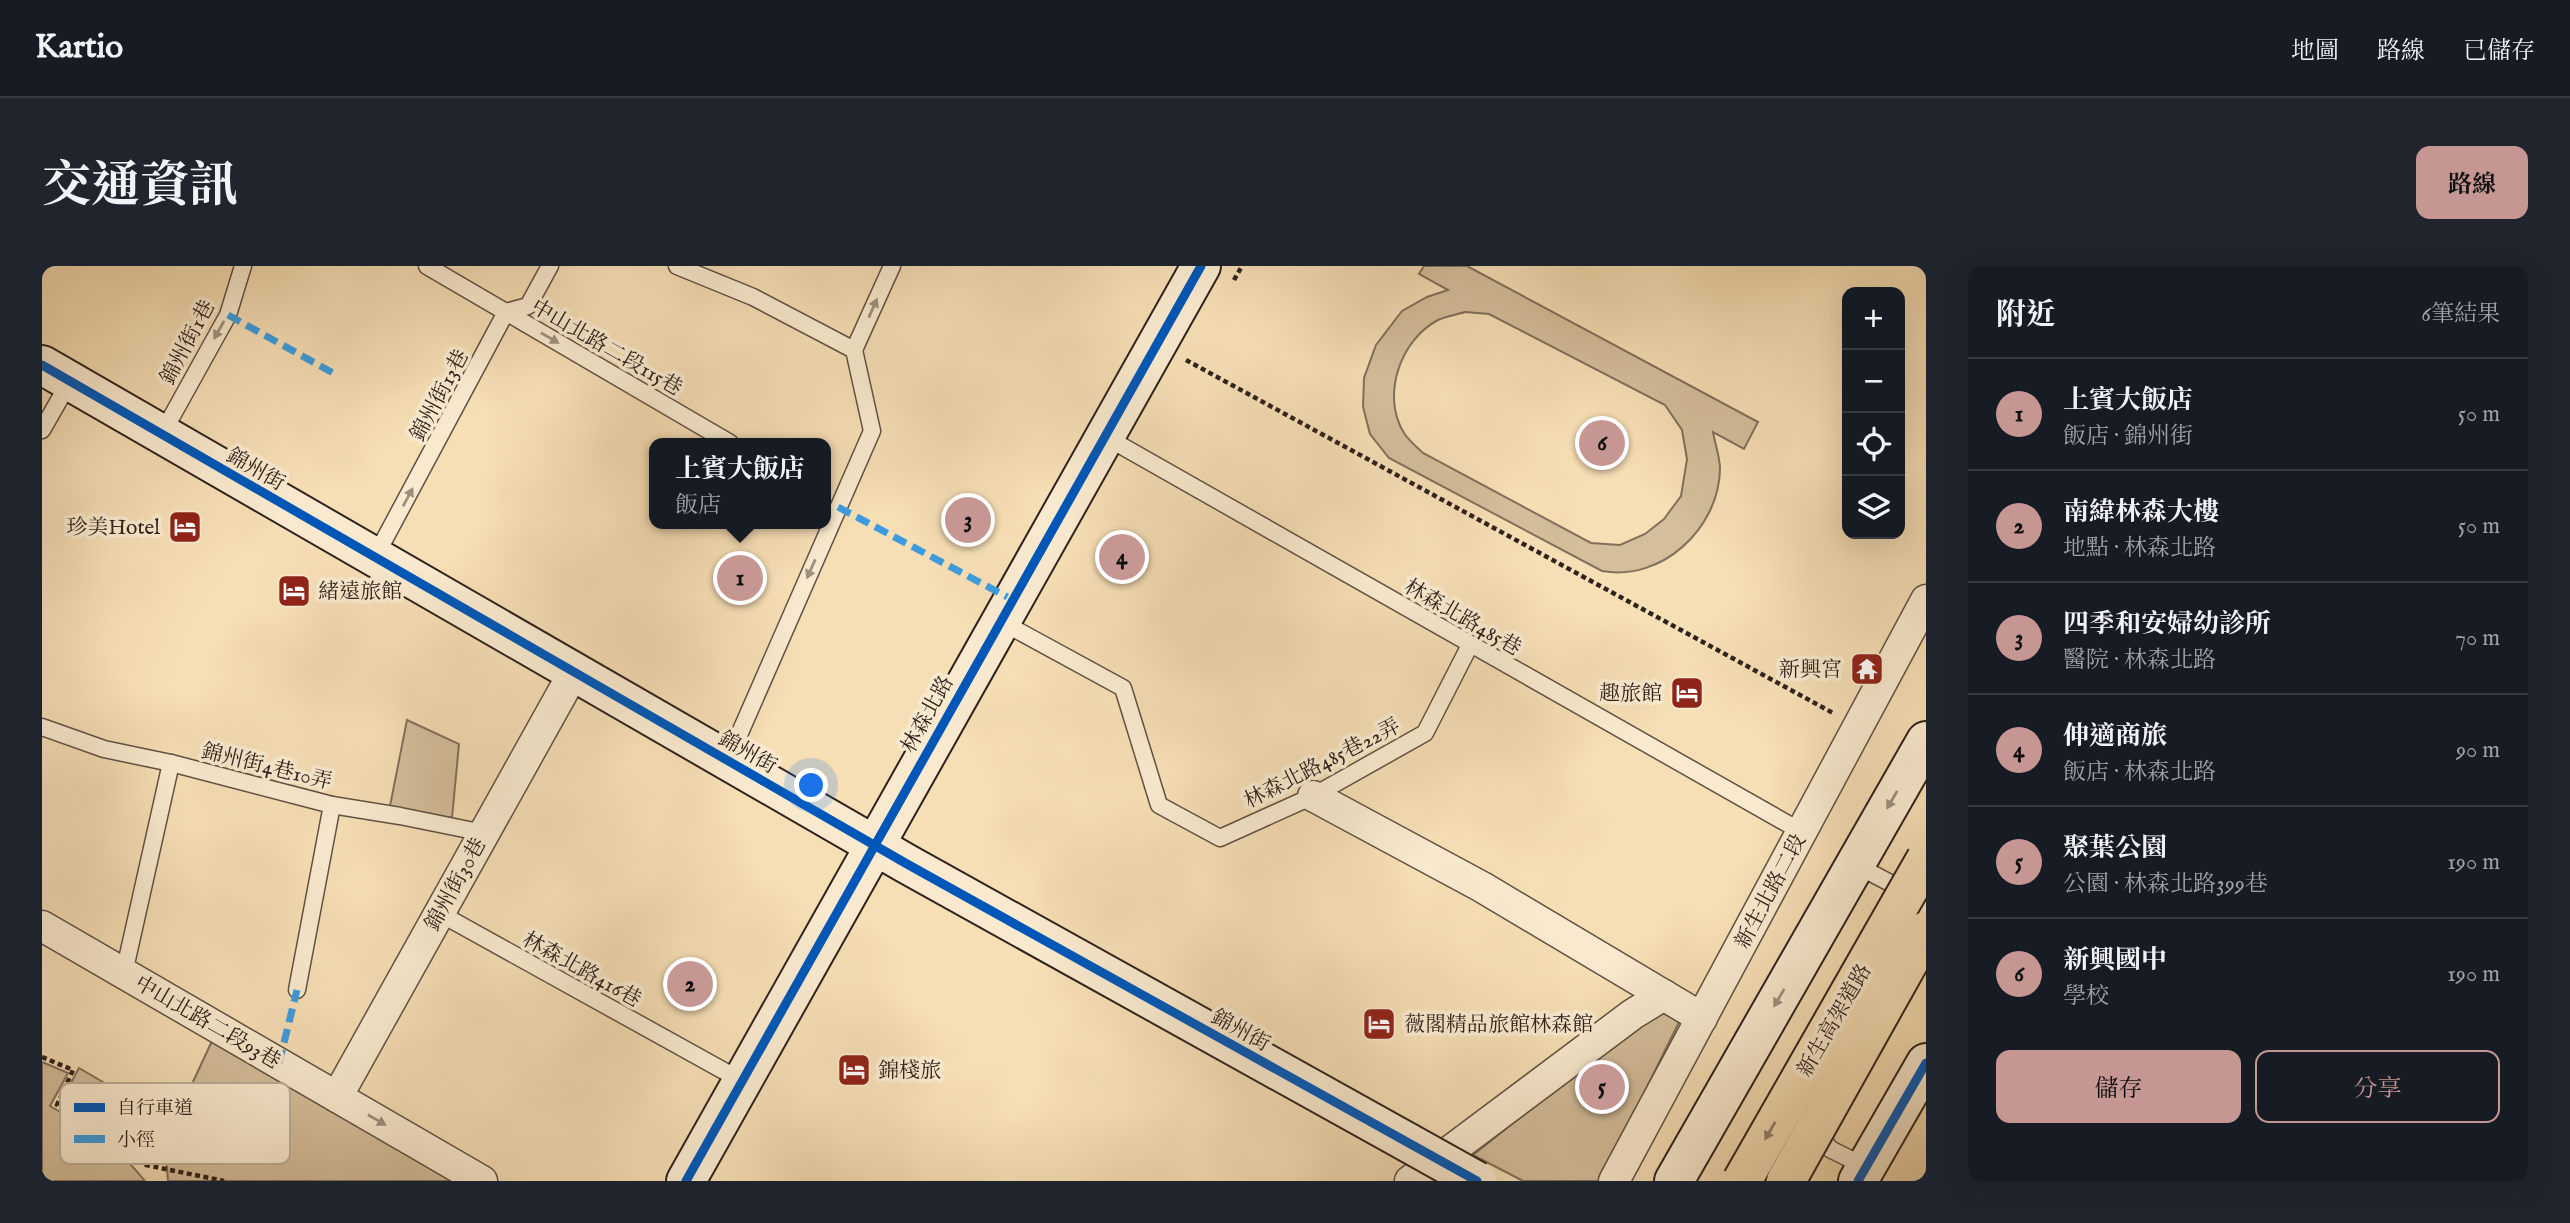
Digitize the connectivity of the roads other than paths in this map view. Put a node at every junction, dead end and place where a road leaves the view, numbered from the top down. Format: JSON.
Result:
{"nodes":[{"id":1,"x":243,"y":266,"type":"edge"},
{"id":2,"x":427,"y":266,"type":"edge"},
{"id":3,"x":550,"y":266,"type":"edge"},
{"id":4,"x":677,"y":266,"type":"edge"},
{"id":5,"x":892,"y":266,"type":"edge"},
{"id":6,"x":1201,"y":266,"type":"edge"},
{"id":7,"x":506,"y":312,"type":"junction"},
{"id":8,"x":854,"y":349,"type":"junction"},
{"id":9,"x":56,"y":374,"type":"edge"},
{"id":10,"x":42,"y":430,"type":"edge"},
{"id":11,"x":162,"y":434,"type":"junction"},
{"id":12,"x":1106,"y":437,"type":"junction"},
{"id":13,"x":721,"y":438,"type":"edge"},
{"id":14,"x":832,"y":503,"type":"edge"},
{"id":15,"x":821,"y":529,"type":"edge"},
{"id":16,"x":376,"y":557,"type":"junction"},
{"id":17,"x":1926,"y":600,"type":"edge"},
{"id":18,"x":1000,"y":621,"type":"junction"},
{"id":19,"x":1470,"y":645,"type":"junction"},
{"id":20,"x":574,"y":672,"type":"junction"},
{"id":21,"x":42,"y":727,"type":"edge"},
{"id":22,"x":1926,"y":741,"type":"edge"},
{"id":23,"x":728,"y":760,"type":"junction"},
{"id":24,"x":171,"y":763,"type":"junction"},
{"id":25,"x":1313,"y":796,"type":"junction"},
{"id":26,"x":332,"y":805,"type":"junction"},
{"id":27,"x":1801,"y":832,"type":"junction"},
{"id":28,"x":484,"y":833,"type":"junction"},
{"id":29,"x":874,"y":845,"type":"junction"},
{"id":30,"x":1926,"y":859,"type":"edge"},
{"id":31,"x":1855,"y":864,"type":"junction"},
{"id":32,"x":439,"y":913,"type":"junction"},
{"id":33,"x":42,"y":926,"type":"edge"},
{"id":34,"x":1926,"y":931,"type":"edge"},
{"id":35,"x":124,"y":973,"type":"junction"},
{"id":36,"x":297,"y":990,"type":"dead end"},
{"id":37,"x":1664,"y":995,"type":"junction"},
{"id":38,"x":1702,"y":1018,"type":"junction"},
{"id":39,"x":1852,"y":1030,"type":"dead end"},
{"id":40,"x":1924,"y":1071,"type":"edge"},
{"id":41,"x":742,"y":1081,"type":"junction"},
{"id":42,"x":337,"y":1097,"type":"junction"},
{"id":43,"x":1805,"y":1112,"type":"dead end"},
{"id":44,"x":1862,"y":1174,"type":"edge"},
{"id":45,"x":482,"y":1181,"type":"edge"},
{"id":46,"x":686,"y":1181,"type":"edge"},
{"id":47,"x":1410,"y":1181,"type":"edge"},
{"id":48,"x":1476,"y":1181,"type":"edge"},
{"id":49,"x":1614,"y":1181,"type":"edge"},
{"id":50,"x":1675,"y":1181,"type":"edge"},
{"id":51,"x":1742,"y":1181,"type":"edge"},
{"id":52,"x":1786,"y":1181,"type":"edge"}],
"edges":[{"from":1,"to":11,"type":"lane","name":"錦州街1巷","one_way":true},
{"from":2,"to":7,"type":"lane","name":"中山北路二段115巷"},
{"from":3,"to":7,"type":"lane"},
{"from":4,"to":8,"type":"lane"},
{"from":8,"to":5,"type":"lane","one_way":true},
{"from":6,"to":12,"type":"street","name":"林森北路"},
{"from":7,"to":13,"type":"lane","name":"中山北路二段115巷","one_way":true},
{"from":16,"to":7,"type":"lane","name":"錦州街13巷","one_way":true},
{"from":8,"to":14,"type":"lane"},
{"from":9,"to":10,"type":"lane"},
{"from":9,"to":11,"type":"street","name":"錦州街"},
{"from":11,"to":16,"type":"street","name":"錦州街"},
{"from":12,"to":18,"type":"street","name":"林森北路"},
{"from":12,"to":19,"type":"lane","name":"林森北路485巷"},
{"from":15,"to":23,"type":"lane","one_way":true},
{"from":16,"to":20,"type":"street","name":"錦州街"},
{"from":17,"to":27,"type":"street","name":"新生北路二段"},
{"from":18,"to":25,"type":"lane","name":"林森北路485巷22弄"},
{"from":18,"to":29,"type":"street","name":"林森北路"},
{"from":19,"to":25,"type":"lane","name":"林森北路485巷22弄"},
{"from":19,"to":27,"type":"lane","name":"林森北路485巷"},
{"from":20,"to":23,"type":"street","name":"錦州街"},
{"from":20,"to":28,"type":"street","name":"錦州街30巷"},
{"from":21,"to":24,"type":"lane","name":"錦州街4巷10弄"},
{"from":22,"to":31,"type":"street","one_way":true},
{"from":23,"to":29,"type":"street","name":"錦州街"},
{"from":24,"to":26,"type":"lane","name":"錦州街4巷10弄"},
{"from":24,"to":35,"type":"lane"},
{"from":25,"to":37,"type":"street"},
{"from":26,"to":28,"type":"lane","name":"錦州街4巷10弄"},
{"from":26,"to":36,"type":"lane"},
{"from":27,"to":38,"type":"street","name":"新生北路二段"},
{"from":28,"to":32,"type":"street","name":"錦州街30巷"},
{"from":29,"to":41,"type":"street","name":"林森北路"},
{"from":29,"to":48,"type":"street","name":"錦州街","bridge":true},
{"from":30,"to":51,"type":"highway","name":"新生高架道路","one_way":true,"bridge":true},
{"from":31,"to":39,"type":"lane"},
{"from":31,"to":50,"type":"street","one_way":true},
{"from":32,"to":41,"type":"lane","name":"林森北路416巷"},
{"from":32,"to":42,"type":"street","name":"錦州街30巷"},
{"from":33,"to":35,"type":"street","name":"中山北路二段93巷"},
{"from":34,"to":52,"type":"highway","name":"新生高架道路","bridge":true},
{"from":35,"to":42,"type":"street","name":"中山北路二段93巷"},
{"from":37,"to":38,"type":"street"},
{"from":37,"to":47,"type":"street"},
{"from":38,"to":49,"type":"street","name":"新生北路二段"},
{"from":40,"to":44,"type":"street"},
{"from":41,"to":46,"type":"street","name":"林森北路"},
{"from":42,"to":45,"type":"street","name":"中山北路二段93巷","one_way":true},
{"from":43,"to":44,"type":"lane"}]}
